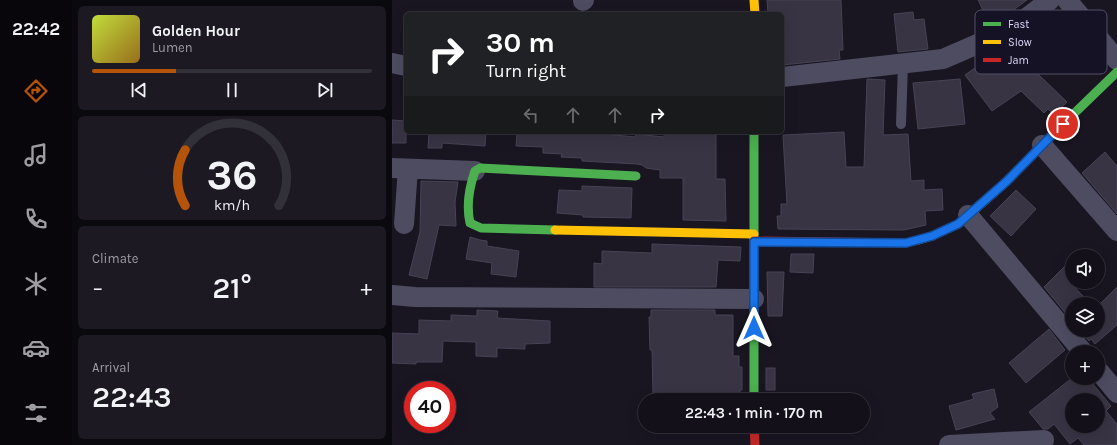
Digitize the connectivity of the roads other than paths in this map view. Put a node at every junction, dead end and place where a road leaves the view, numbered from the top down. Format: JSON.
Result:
{"nodes":[{"id":1,"x":754,"y":0,"type":"edge"},
{"id":2,"x":1050,"y":0,"type":"edge"},
{"id":3,"x":1067,"y":0,"type":"edge"},
{"id":4,"x":1037,"y":10,"type":"edge"},
{"id":5,"x":1075,"y":10,"type":"edge"},
{"id":6,"x":755,"y":12,"type":"edge"},
{"id":7,"x":975,"y":45,"type":"edge"},
{"id":8,"x":1107,"y":48,"type":"edge"},
{"id":9,"x":1117,"y":60,"type":"edge"},
{"id":10,"x":392,"y":63,"type":"edge"},
{"id":11,"x":903,"y":64,"type":"junction"},
{"id":12,"x":404,"y":66,"type":"edge"},
{"id":13,"x":1117,"y":72,"type":"edge"},
{"id":14,"x":784,"y":78,"type":"edge"},
{"id":15,"x":901,"y":124,"type":"dead end"},
{"id":16,"x":754,"y":134,"type":"edge"},
{"id":17,"x":1042,"y":145,"type":"junction"},
{"id":18,"x":400,"y":168,"type":"edge"},
{"id":19,"x":475,"y":171,"type":"junction"},
{"id":20,"x":636,"y":176,"type":"dead end"},
{"id":21,"x":968,"y":215,"type":"junction"},
{"id":22,"x":404,"y":224,"type":"dead end"},
{"id":23,"x":1117,"y":231,"type":"edge"},
{"id":24,"x":754,"y":238,"type":"junction"},
{"id":25,"x":392,"y":295,"type":"edge"},
{"id":26,"x":754,"y":299,"type":"junction"},
{"id":27,"x":1076,"y":345,"type":"edge"},
{"id":28,"x":1105,"y":378,"type":"edge"},
{"id":29,"x":754,"y":393,"type":"edge"},
{"id":30,"x":1117,"y":393,"type":"edge"},
{"id":31,"x":754,"y":433,"type":"edge"},
{"id":32,"x":1044,"y":440,"type":"dead end"},
{"id":33,"x":754,"y":445,"type":"edge"},
{"id":34,"x":949,"y":445,"type":"edge"}],
"edges":[{"from":1,"to":6,"type":"street"},
{"from":2,"to":4,"type":"street"},
{"from":3,"to":5,"type":"street"},
{"from":7,"to":11,"type":"street"},
{"from":8,"to":9,"type":"street"},
{"from":10,"to":12,"type":"street"},
{"from":11,"to":14,"type":"street"},
{"from":11,"to":15,"type":"lane"},
{"from":13,"to":17,"type":"street"},
{"from":16,"to":24,"type":"street"},
{"from":17,"to":21,"type":"street"},
{"from":17,"to":23,"type":"street"},
{"from":18,"to":19,"type":"street"},
{"from":18,"to":22,"type":"street"},
{"from":19,"to":20,"type":"street"},
{"from":19,"to":24,"type":"street"},
{"from":21,"to":24,"type":"street"},
{"from":21,"to":27,"type":"street"},
{"from":24,"to":26,"type":"street"},
{"from":25,"to":26,"type":"street"},
{"from":26,"to":29,"type":"street"},
{"from":28,"to":30,"type":"street"},
{"from":31,"to":33,"type":"street"},
{"from":32,"to":34,"type":"street"}]}
